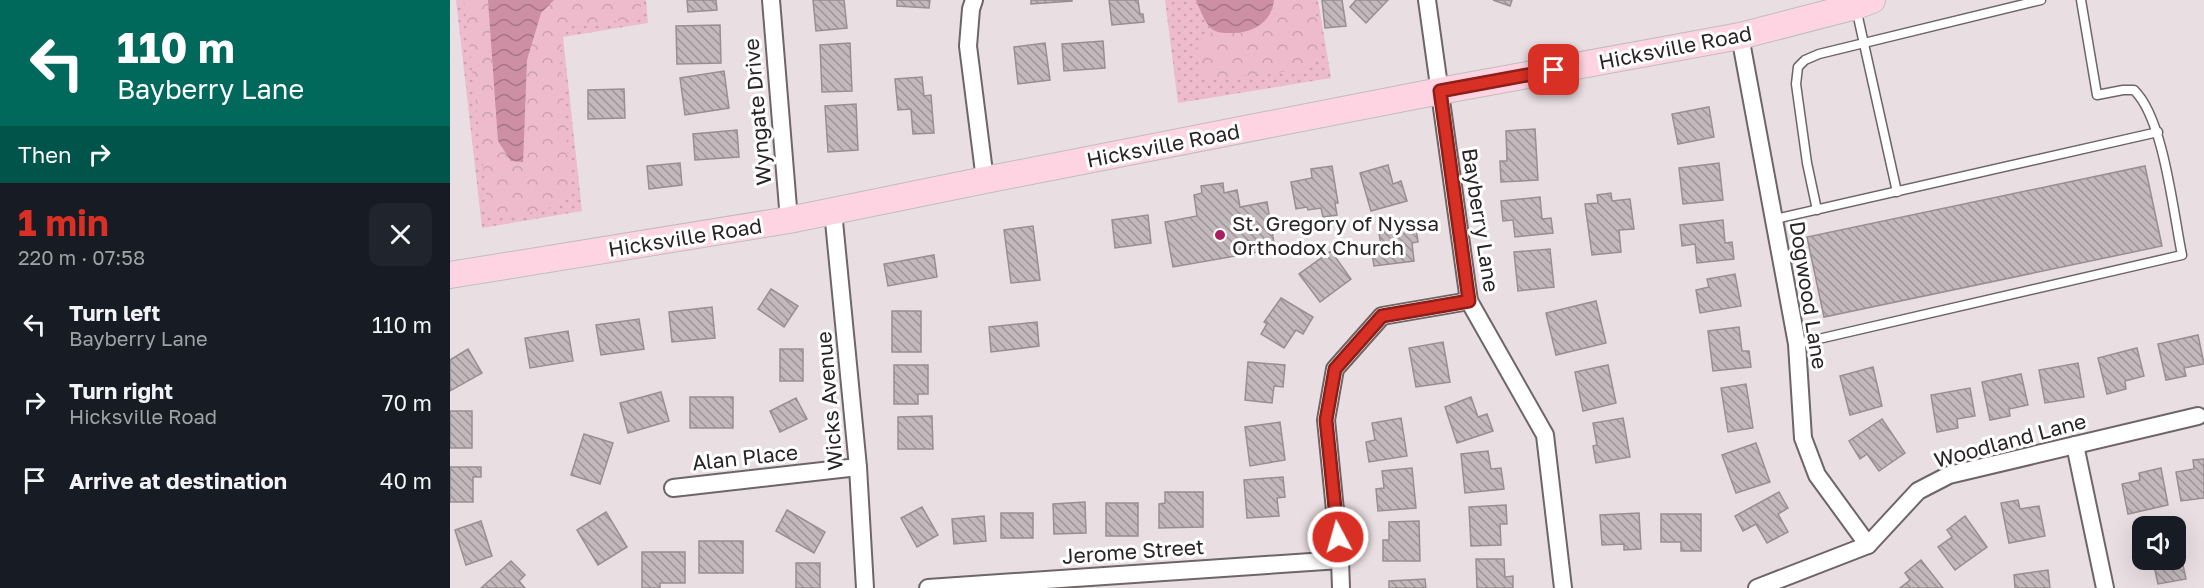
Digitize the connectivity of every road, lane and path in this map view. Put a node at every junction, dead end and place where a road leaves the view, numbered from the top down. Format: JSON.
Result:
{"nodes":[{"id":1,"x":771,"y":0,"type":"edge"},
{"id":2,"x":974,"y":0,"type":"edge"},
{"id":3,"x":1427,"y":0,"type":"edge"},
{"id":4,"x":2041,"y":0,"type":"edge"},
{"id":5,"x":2081,"y":0,"type":"edge"},
{"id":6,"x":1861,"y":2,"type":"edge"},
{"id":7,"x":1740,"y":36,"type":"junction"},
{"id":8,"x":1865,"y":43,"type":"junction"},
{"id":9,"x":1440,"y":91,"type":"junction"},
{"id":10,"x":2158,"y":132,"type":"junction"},
{"id":11,"x":985,"y":180,"type":"junction"},
{"id":12,"x":1897,"y":192,"type":"junction"},
{"id":13,"x":1817,"y":210,"type":"junction"},
{"id":14,"x":833,"y":211,"type":"junction"},
{"id":15,"x":1775,"y":219,"type":"junction"},
{"id":16,"x":789,"y":220,"type":"junction"},
{"id":17,"x":450,"y":275,"type":"edge"},
{"id":18,"x":1469,"y":301,"type":"junction"},
{"id":19,"x":1797,"y":344,"type":"junction"},
{"id":20,"x":2201,"y":415,"type":"edge"},
{"id":21,"x":2074,"y":445,"type":"junction"},
{"id":22,"x":858,"y":467,"type":"junction"},
{"id":23,"x":673,"y":488,"type":"dead end"},
{"id":24,"x":1868,"y":545,"type":"junction"},
{"id":25,"x":1340,"y":560,"type":"junction"},
{"id":26,"x":1128,"y":581,"type":"edge"},
{"id":27,"x":865,"y":588,"type":"edge"},
{"id":28,"x":928,"y":588,"type":"edge"},
{"id":29,"x":1341,"y":588,"type":"edge"},
{"id":30,"x":1563,"y":588,"type":"edge"},
{"id":31,"x":1757,"y":588,"type":"edge"},
{"id":32,"x":2105,"y":588,"type":"edge"}],
"edges":[{"from":1,"to":16,"type":"street","name":"Wyngate Drive"},
{"from":2,"to":11,"type":"street"},
{"from":3,"to":9,"type":"street","name":"Bayberry Lane"},
{"from":4,"to":8,"type":"lane"},
{"from":5,"to":10,"type":"lane"},
{"from":6,"to":7,"type":"main road","name":"Hicksville Road"},
{"from":6,"to":8,"type":"lane"},
{"from":7,"to":9,"type":"main road","name":"Hicksville Road"},
{"from":7,"to":15,"type":"street","name":"Dogwood Lane"},
{"from":8,"to":12,"type":"lane"},
{"from":8,"to":13,"type":"lane"},
{"from":9,"to":11,"type":"main road","name":"Hicksville Road"},
{"from":9,"to":18,"type":"street","name":"Bayberry Lane"},
{"from":10,"to":12,"type":"lane"},
{"from":10,"to":19,"type":"lane"},
{"from":11,"to":14,"type":"main road","name":"Hicksville Road"},
{"from":12,"to":13,"type":"lane"},
{"from":13,"to":15,"type":"lane"},
{"from":14,"to":16,"type":"main road","name":"Hicksville Road"},
{"from":14,"to":22,"type":"street","name":"Wicks Avenue"},
{"from":15,"to":19,"type":"street","name":"Dogwood Lane"},
{"from":16,"to":17,"type":"main road","name":"Hicksville Road"},
{"from":18,"to":25,"type":"street"},
{"from":18,"to":30,"type":"street","name":"Bayberry Lane"},
{"from":19,"to":24,"type":"street","name":"Dogwood Lane"},
{"from":20,"to":21,"type":"street","name":"Woodland Lane"},
{"from":21,"to":24,"type":"street","name":"Woodland Lane"},
{"from":21,"to":32,"type":"street"},
{"from":22,"to":23,"type":"street","name":"Alan Place"},
{"from":22,"to":27,"type":"street","name":"Wicks Avenue"},
{"from":24,"to":31,"type":"street","name":"Woodland Lane"},
{"from":25,"to":26,"type":"street","name":"Jerome Street"},
{"from":25,"to":29,"type":"street"},
{"from":26,"to":28,"type":"street","name":"Jerome Street"}]}
